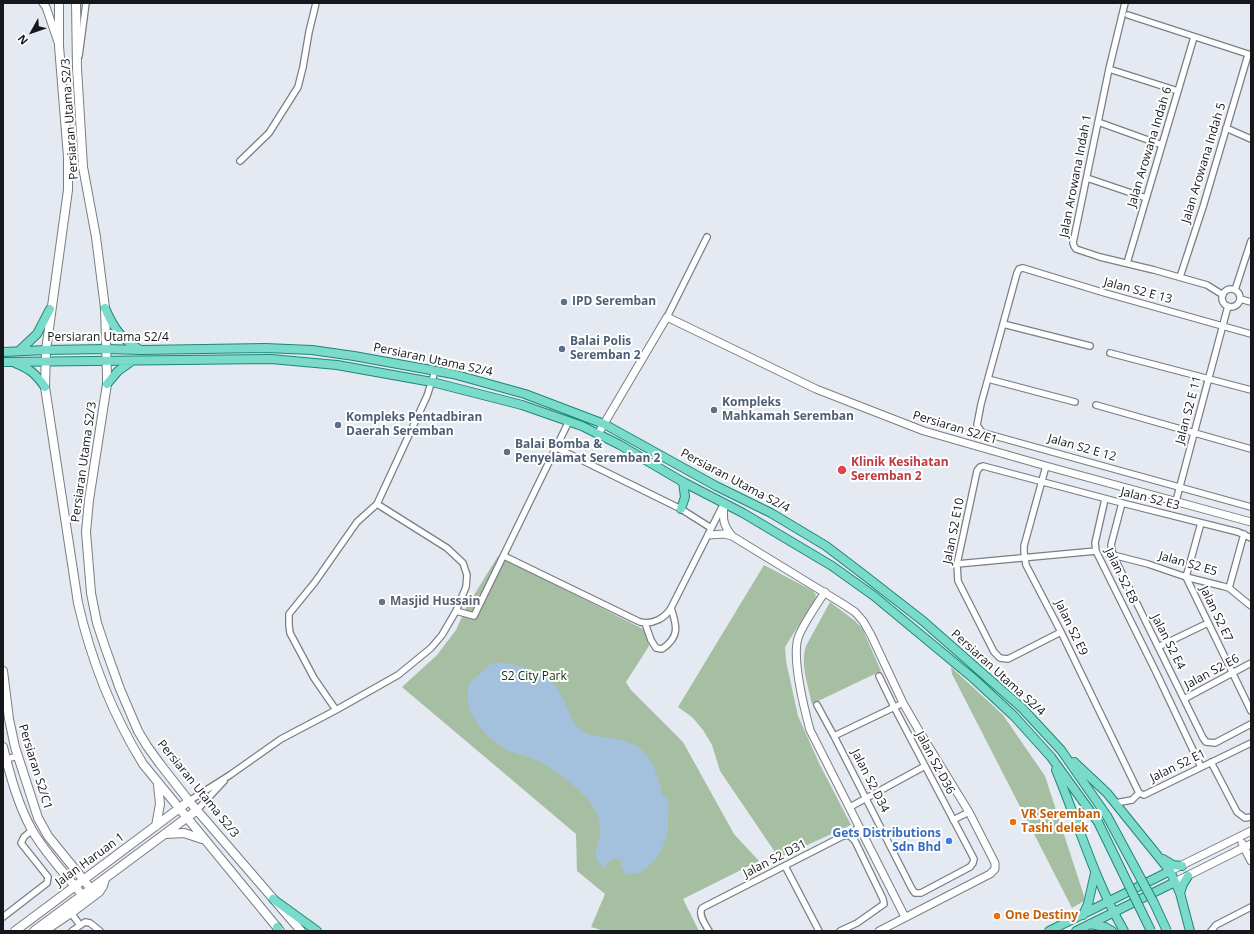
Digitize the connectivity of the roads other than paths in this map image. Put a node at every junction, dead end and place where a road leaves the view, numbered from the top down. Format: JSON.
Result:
{"nodes":[{"id":1,"x":43,"y":3,"type":"edge"},
{"id":2,"x":59,"y":3,"type":"edge"},
{"id":3,"x":76,"y":3,"type":"edge"},
{"id":4,"x":86,"y":3,"type":"edge"},
{"id":5,"x":316,"y":3,"type":"edge"},
{"id":6,"x":1125,"y":3,"type":"edge"},
{"id":7,"x":1128,"y":15,"type":"dead end"},
{"id":8,"x":1194,"y":37,"type":"junction"},
{"id":9,"x":59,"y":46,"type":"junction"},
{"id":10,"x":1250,"y":55,"type":"edge"},
{"id":11,"x":77,"y":68,"type":"junction"},
{"id":12,"x":1109,"y":69,"type":"junction"},
{"id":13,"x":1178,"y":91,"type":"junction"},
{"id":14,"x":1098,"y":122,"type":"junction"},
{"id":15,"x":1226,"y":128,"type":"junction"},
{"id":16,"x":1251,"y":139,"type":"edge"},
{"id":17,"x":1162,"y":145,"type":"junction"},
{"id":18,"x":240,"y":161,"type":"dead end"},
{"id":19,"x":1087,"y":178,"type":"junction"},
{"id":20,"x":1146,"y":198,"type":"junction"},
{"id":21,"x":707,"y":237,"type":"dead end"},
{"id":22,"x":1251,"y":241,"type":"edge"},
{"id":23,"x":1126,"y":263,"type":"junction"},
{"id":24,"x":1180,"y":277,"type":"junction"},
{"id":25,"x":1235,"y":290,"type":"junction"},
{"id":26,"x":1223,"y":295,"type":"junction"},
{"id":27,"x":1240,"y":299,"type":"junction"},
{"id":28,"x":1251,"y":302,"type":"edge"},
{"id":29,"x":1228,"y":306,"type":"junction"},
{"id":30,"x":105,"y":308,"type":"junction"},
{"id":31,"x":50,"y":309,"type":"junction"},
{"id":32,"x":667,"y":316,"type":"junction"},
{"id":33,"x":1003,"y":324,"type":"junction"},
{"id":34,"x":1223,"y":325,"type":"junction"},
{"id":35,"x":1251,"y":334,"type":"edge"},
{"id":36,"x":1090,"y":346,"type":"dead end"},
{"id":37,"x":106,"y":349,"type":"junction"},
{"id":38,"x":46,"y":350,"type":"junction"},
{"id":39,"x":141,"y":350,"type":"junction"},
{"id":40,"x":19,"y":351,"type":"junction"},
{"id":41,"x":3,"y":352,"type":"edge"},
{"id":42,"x":1110,"y":353,"type":"dead end"},
{"id":43,"x":45,"y":361,"type":"junction"},
{"id":44,"x":107,"y":361,"type":"junction"},
{"id":45,"x":132,"y":361,"type":"junction"},
{"id":46,"x":3,"y":362,"type":"edge"},
{"id":47,"x":12,"y":362,"type":"junction"},
{"id":48,"x":435,"y":371,"type":"junction"},
{"id":49,"x":988,"y":379,"type":"junction"},
{"id":50,"x":1209,"y":379,"type":"junction"},
{"id":51,"x":432,"y":382,"type":"junction"},
{"id":52,"x":107,"y":384,"type":"junction"},
{"id":53,"x":45,"y":387,"type":"junction"},
{"id":54,"x":1251,"y":390,"type":"edge"},
{"id":55,"x":525,"y":394,"type":"junction"},
{"id":56,"x":1075,"y":402,"type":"dead end"},
{"id":57,"x":522,"y":405,"type":"junction"},
{"id":58,"x":1096,"y":405,"type":"dead end"},
{"id":59,"x":569,"y":421,"type":"junction"},
{"id":60,"x":604,"y":424,"type":"junction"},
{"id":61,"x":1195,"y":432,"type":"junction"},
{"id":62,"x":598,"y":434,"type":"junction"},
{"id":63,"x":556,"y":448,"type":"junction"},
{"id":64,"x":1251,"y":449,"type":"edge"},
{"id":65,"x":1046,"y":466,"type":"junction"},
{"id":66,"x":1042,"y":481,"type":"junction"},
{"id":67,"x":683,"y":482,"type":"junction"},
{"id":68,"x":716,"y":486,"type":"junction"},
{"id":69,"x":1180,"y":486,"type":"junction"},
{"id":70,"x":1105,"y":499,"type":"junction"},
{"id":71,"x":1176,"y":501,"type":"junction"},
{"id":72,"x":1122,"y":503,"type":"junction"},
{"id":73,"x":377,"y":504,"type":"junction"},
{"id":74,"x":724,"y":504,"type":"junction"},
{"id":75,"x":1251,"y":507,"type":"edge"},
{"id":76,"x":681,"y":509,"type":"junction"},
{"id":77,"x":1251,"y":522,"type":"edge"},
{"id":78,"x":1202,"y":523,"type":"junction"},
{"id":79,"x":712,"y":528,"type":"junction"},
{"id":80,"x":1244,"y":534,"type":"junction"},
{"id":81,"x":709,"y":535,"type":"junction"},
{"id":82,"x":732,"y":536,"type":"junction"},
{"id":83,"x":1251,"y":538,"type":"edge"},
{"id":84,"x":1096,"y":551,"type":"junction"},
{"id":85,"x":1113,"y":555,"type":"junction"},
{"id":86,"x":504,"y":556,"type":"junction"},
{"id":87,"x":1024,"y":559,"type":"junction"},
{"id":88,"x":957,"y":564,"type":"junction"},
{"id":89,"x":1186,"y":577,"type":"junction"},
{"id":90,"x":1229,"y":588,"type":"junction"},
{"id":91,"x":825,"y":592,"type":"junction"},
{"id":92,"x":1251,"y":606,"type":"edge"},
{"id":93,"x":671,"y":608,"type":"junction"},
{"id":94,"x":456,"y":611,"type":"junction"},
{"id":95,"x":645,"y":623,"type":"junction"},
{"id":96,"x":1208,"y":623,"type":"junction"},
{"id":97,"x":1061,"y":632,"type":"junction"},
{"id":98,"x":1158,"y":647,"type":"junction"},
{"id":99,"x":1251,"y":663,"type":"edge"},
{"id":100,"x":3,"y":671,"type":"edge"},
{"id":101,"x":1233,"y":672,"type":"junction"},
{"id":102,"x":879,"y":676,"type":"dead end"},
{"id":103,"x":1184,"y":699,"type":"junction"},
{"id":104,"x":903,"y":704,"type":"junction"},
{"id":105,"x":817,"y":705,"type":"dead end"},
{"id":106,"x":894,"y":707,"type":"junction"},
{"id":107,"x":336,"y":710,"type":"junction"},
{"id":108,"x":1251,"y":711,"type":"edge"},
{"id":109,"x":1251,"y":724,"type":"edge"},
{"id":110,"x":834,"y":736,"type":"junction"},
{"id":111,"x":1251,"y":743,"type":"edge"},
{"id":112,"x":15,"y":747,"type":"junction"},
{"id":113,"x":3,"y":748,"type":"edge"},
{"id":114,"x":1061,"y":750,"type":"junction"},
{"id":115,"x":18,"y":756,"type":"junction"},
{"id":116,"x":1052,"y":757,"type":"junction"},
{"id":117,"x":5,"y":759,"type":"edge"},
{"id":118,"x":1211,"y":762,"type":"junction"},
{"id":119,"x":925,"y":766,"type":"junction"},
{"id":120,"x":1201,"y":767,"type":"junction"},
{"id":121,"x":230,"y":775,"type":"junction"},
{"id":122,"x":158,"y":784,"type":"junction"},
{"id":123,"x":1139,"y":793,"type":"junction"},
{"id":124,"x":866,"y":799,"type":"junction"},
{"id":125,"x":189,"y":801,"type":"junction"},
{"id":126,"x":1115,"y":803,"type":"junction"},
{"id":127,"x":850,"y":807,"type":"junction"},
{"id":128,"x":179,"y":809,"type":"junction"},
{"id":129,"x":197,"y":810,"type":"junction"},
{"id":130,"x":969,"y":812,"type":"junction"},
{"id":131,"x":187,"y":818,"type":"junction"},
{"id":132,"x":1251,"y":818,"type":"edge"},
{"id":133,"x":954,"y":820,"type":"junction"},
{"id":134,"x":156,"y":826,"type":"junction"},
{"id":135,"x":859,"y":827,"type":"junction"},
{"id":136,"x":32,"y":830,"type":"junction"},
{"id":137,"x":1251,"y":832,"type":"edge"},
{"id":138,"x":165,"y":835,"type":"junction"},
{"id":139,"x":849,"y":835,"type":"junction"},
{"id":140,"x":1239,"y":837,"type":"junction"},
{"id":141,"x":204,"y":840,"type":"junction"},
{"id":142,"x":1248,"y":846,"type":"edge"},
{"id":143,"x":1159,"y":856,"type":"junction"},
{"id":144,"x":974,"y":859,"type":"joint"},
{"id":145,"x":1251,"y":861,"type":"edge"},
{"id":146,"x":785,"y":866,"type":"junction"},
{"id":147,"x":1182,"y":866,"type":"junction"},
{"id":148,"x":1170,"y":871,"type":"junction"},
{"id":149,"x":1095,"y":873,"type":"junction"},
{"id":150,"x":1188,"y":876,"type":"junction"},
{"id":151,"x":105,"y":879,"type":"junction"},
{"id":152,"x":83,"y":880,"type":"junction"},
{"id":153,"x":1176,"y":882,"type":"junction"},
{"id":154,"x":74,"y":886,"type":"junction"},
{"id":155,"x":91,"y":890,"type":"junction"},
{"id":156,"x":1180,"y":893,"type":"junction"},
{"id":157,"x":83,"y":896,"type":"junction"},
{"id":158,"x":273,"y":899,"type":"junction"},
{"id":159,"x":1108,"y":903,"type":"junction"},
{"id":160,"x":1251,"y":907,"type":"edge"},
{"id":161,"x":72,"y":913,"type":"junction"},
{"id":162,"x":1114,"y":913,"type":"junction"},
{"id":163,"x":1084,"y":915,"type":"junction"},
{"id":164,"x":3,"y":917,"type":"edge"},
{"id":165,"x":905,"y":917,"type":"junction"},
{"id":166,"x":1090,"y":924,"type":"junction"},
{"id":167,"x":80,"y":925,"type":"junction"},
{"id":168,"x":279,"y":930,"type":"edge"},
{"id":169,"x":15,"y":931,"type":"edge"},
{"id":170,"x":34,"y":931,"type":"edge"},
{"id":171,"x":44,"y":931,"type":"edge"},
{"id":172,"x":72,"y":931,"type":"edge"},
{"id":173,"x":100,"y":931,"type":"edge"},
{"id":174,"x":301,"y":931,"type":"edge"},
{"id":175,"x":316,"y":931,"type":"edge"},
{"id":176,"x":709,"y":931,"type":"edge"},
{"id":177,"x":818,"y":931,"type":"edge"},
{"id":178,"x":840,"y":931,"type":"edge"},
{"id":179,"x":879,"y":931,"type":"edge"},
{"id":180,"x":1050,"y":931,"type":"edge"},
{"id":181,"x":1076,"y":931,"type":"edge"},
{"id":182,"x":1112,"y":931,"type":"edge"},
{"id":183,"x":1124,"y":931,"type":"edge"},
{"id":184,"x":1151,"y":931,"type":"edge"},
{"id":185,"x":1167,"y":931,"type":"edge"},
{"id":186,"x":1190,"y":931,"type":"edge"},
{"id":187,"x":1211,"y":931,"type":"edge"}],
"edges":[{"from":1,"to":9,"type":"street"},
{"from":2,"to":9,"type":"main road","name":"Persiaran Utama S2/3"},
{"from":3,"to":11,"type":"main road","name":"Persiaran Utama S2/3"},
{"from":4,"to":11,"type":"street"},
{"from":5,"to":18,"type":"street"},
{"from":6,"to":12,"type":"street","name":"Jalan Arowana Indah 1"},
{"from":7,"to":8,"type":"street"},
{"from":8,"to":10,"type":"street"},
{"from":8,"to":13,"type":"street","name":"Jalan Arowana Indah 6"},
{"from":9,"to":31,"type":"main road","name":"Persiaran Utama S2/3"},
{"from":10,"to":15,"type":"street","name":"Jalan Arowana Indah 5"},
{"from":11,"to":30,"type":"main road","name":"Persiaran Utama S2/3"},
{"from":12,"to":13,"type":"street"},
{"from":12,"to":14,"type":"street","name":"Jalan Arowana Indah 1"},
{"from":13,"to":17,"type":"street","name":"Jalan Arowana Indah 6"},
{"from":14,"to":17,"type":"street"},
{"from":14,"to":19,"type":"street","name":"Jalan Arowana Indah 1"},
{"from":15,"to":16,"type":"street"},
{"from":15,"to":24,"type":"street","name":"Jalan Arowana Indah 5"},
{"from":17,"to":20,"type":"street","name":"Jalan Arowana Indah 6"},
{"from":19,"to":20,"type":"street"},
{"from":19,"to":23,"type":"street","name":"Jalan Arowana Indah 1"},
{"from":20,"to":23,"type":"street","name":"Jalan Arowana Indah 6"},
{"from":21,"to":32,"type":"street"},
{"from":22,"to":25,"type":"street"},
{"from":23,"to":24,"type":"street","name":"Jalan Arowana Indah 1"},
{"from":24,"to":26,"type":"street","name":"Jalan Arowana Indah 1"},
{"from":25,"to":26,"type":"street"},
{"from":25,"to":27,"type":"street"},
{"from":26,"to":29,"type":"street"},
{"from":27,"to":28,"type":"street"},
{"from":27,"to":29,"type":"street"},
{"from":29,"to":34,"type":"street","name":"Jalan S2 E 11"},
{"from":30,"to":37,"type":"main road","name":"Persiaran Utama S2/3"},
{"from":30,"to":39,"type":"main road"},
{"from":31,"to":38,"type":"main road","name":"Persiaran Utama S2/3"},
{"from":31,"to":40,"type":"main road"},
{"from":32,"to":60,"type":"street"},
{"from":32,"to":65,"type":"street","name":"Persiaran S2/E1"},
{"from":33,"to":34,"type":"street","name":"Jalan S2 E 13"},
{"from":33,"to":36,"type":"street"},
{"from":33,"to":49,"type":"street"},
{"from":34,"to":35,"type":"street","name":"Jalan S2 E 13"},
{"from":34,"to":50,"type":"street","name":"Jalan S2 E 11"},
{"from":37,"to":38,"type":"main road","name":"Persiaran Utama S2/4"},
{"from":37,"to":39,"type":"main road","name":"Persiaran Utama S2/4"},
{"from":37,"to":44,"type":"main road","name":"Persiaran Utama S2/3"},
{"from":38,"to":40,"type":"main road","name":"Persiaran Utama S2/4"},
{"from":38,"to":43,"type":"main road","name":"Persiaran Utama S2/3"},
{"from":39,"to":48,"type":"main road","name":"Persiaran Utama S2/4"},
{"from":40,"to":41,"type":"main road","name":"Persiaran Utama S2/4"},
{"from":42,"to":50,"type":"street"},
{"from":43,"to":44,"type":"main road","name":"Persiaran Utama S2/4"},
{"from":43,"to":47,"type":"main road","name":"Persiaran Utama S2/4"},
{"from":43,"to":53,"type":"main road","name":"Persiaran Utama S2/3"},
{"from":44,"to":45,"type":"main road","name":"Persiaran Utama S2/4"},
{"from":44,"to":52,"type":"main road","name":"Persiaran Utama S2/3"},
{"from":45,"to":51,"type":"main road","name":"Persiaran Utama S2/4"},
{"from":45,"to":52,"type":"main road"},
{"from":46,"to":47,"type":"main road","name":"Persiaran Utama S2/4"},
{"from":47,"to":53,"type":"main road"},
{"from":48,"to":51,"type":"street"},
{"from":48,"to":55,"type":"main road","name":"Persiaran Utama S2/4"},
{"from":49,"to":56,"type":"street"},
{"from":49,"to":69,"type":"street","name":"Jalan S2 E 12"},
{"from":50,"to":54,"type":"street"},
{"from":50,"to":61,"type":"street","name":"Jalan S2 E 11"},
{"from":51,"to":57,"type":"main road","name":"Persiaran Utama S2/4"},
{"from":51,"to":73,"type":"street"},
{"from":52,"to":125,"type":"main road","name":"Persiaran Utama S2/3"},
{"from":53,"to":122,"type":"main road","name":"Persiaran Utama S2/3"},
{"from":55,"to":57,"type":"main road"},
{"from":55,"to":60,"type":"main road","name":"Persiaran Utama S2/4"},
{"from":57,"to":59,"type":"main road","name":"Persiaran Utama S2/4"},
{"from":58,"to":61,"type":"street"},
{"from":59,"to":62,"type":"main road","name":"Persiaran Utama S2/4"},
{"from":59,"to":63,"type":"street"},
{"from":60,"to":62,"type":"street"},
{"from":60,"to":68,"type":"main road","name":"Persiaran Utama S2/4"},
{"from":61,"to":64,"type":"street"},
{"from":61,"to":69,"type":"street","name":"Jalan S2 E 11"},
{"from":62,"to":67,"type":"main road","name":"Persiaran Utama S2/4"},
{"from":63,"to":76,"type":"street"},
{"from":63,"to":86,"type":"street"},
{"from":65,"to":66,"type":"street"},
{"from":65,"to":71,"type":"street","name":"Persiaran S2/E1"},
{"from":66,"to":70,"type":"street","name":"Jalan S2 E3"},
{"from":66,"to":87,"type":"street"},
{"from":66,"to":88,"type":"street","name":"Jalan S2 E10"},
{"from":67,"to":74,"type":"main road","name":"Persiaran Utama S2/4"},
{"from":67,"to":76,"type":"main road"},
{"from":68,"to":74,"type":"main road"},
{"from":68,"to":114,"type":"main road","name":"Persiaran Utama S2/4"},
{"from":69,"to":71,"type":"street","name":"Jalan S2 E 11"},
{"from":69,"to":75,"type":"street","name":"Jalan S2 E 12"},
{"from":70,"to":72,"type":"street","name":"Jalan S2 E3"},
{"from":70,"to":84,"type":"street","name":"Jalan S2 E8"},
{"from":71,"to":77,"type":"street","name":"Persiaran S2/E1"},
{"from":72,"to":78,"type":"street","name":"Jalan S2 E3"},
{"from":72,"to":85,"type":"street","name":"Jalan S2 E4"},
{"from":73,"to":94,"type":"street"},
{"from":73,"to":107,"type":"street"},
{"from":74,"to":79,"type":"street"},
{"from":74,"to":82,"type":"street"},
{"from":74,"to":116,"type":"main road","name":"Persiaran Utama S2/4"},
{"from":76,"to":79,"type":"street"},
{"from":78,"to":80,"type":"street","name":"Jalan S2 E3"},
{"from":78,"to":89,"type":"street","name":"Jalan S2 E7"},
{"from":79,"to":81,"type":"street"},
{"from":80,"to":83,"type":"street","name":"Jalan S2 E3"},
{"from":80,"to":90,"type":"street"},
{"from":81,"to":82,"type":"street"},
{"from":81,"to":93,"type":"street"},
{"from":82,"to":91,"type":"street"},
{"from":84,"to":87,"type":"street"},
{"from":84,"to":120,"type":"street","name":"Jalan S2 E8"},
{"from":85,"to":89,"type":"street","name":"Jalan S2 E5"},
{"from":85,"to":98,"type":"street","name":"Jalan S2 E4"},
{"from":86,"to":94,"type":"street"},
{"from":86,"to":95,"type":"street"},
{"from":87,"to":88,"type":"street"},
{"from":87,"to":97,"type":"street","name":"Jalan S2 E9"},
{"from":88,"to":97,"type":"street","name":"Jalan S2 E10"},
{"from":89,"to":90,"type":"street","name":"Jalan S2 E5"},
{"from":89,"to":96,"type":"street","name":"Jalan S2 E7"},
{"from":90,"to":92,"type":"street","name":"Jalan S2 E5"},
{"from":91,"to":104,"type":"street"},
{"from":91,"to":127,"type":"street"},
{"from":93,"to":95,"type":"street"},
{"from":93,"to":95,"type":"street"},
{"from":94,"to":107,"type":"street"},
{"from":96,"to":98,"type":"street"},
{"from":96,"to":101,"type":"street","name":"Jalan S2 E7"},
{"from":97,"to":123,"type":"street","name":"Jalan S2 E9"},
{"from":98,"to":103,"type":"street","name":"Jalan S2 E4"},
{"from":99,"to":101,"type":"street","name":"Jalan S2 E6"},
{"from":100,"to":112,"type":"main road","name":"Persiaran S2/C1"},
{"from":101,"to":103,"type":"street","name":"Jalan S2 E6"},
{"from":101,"to":108,"type":"street","name":"Jalan S2 E7"},
{"from":102,"to":106,"type":"street","name":"Jalan S2 D36"},
{"from":103,"to":109,"type":"street","name":"Jalan S2 E4"},
{"from":104,"to":106,"type":"street"},
{"from":104,"to":130,"type":"street"},
{"from":105,"to":110,"type":"street","name":"Jalan S2 D34"},
{"from":106,"to":110,"type":"street"},
{"from":106,"to":119,"type":"street","name":"Jalan S2 D36"},
{"from":107,"to":121,"type":"street"},
{"from":110,"to":124,"type":"street","name":"Jalan S2 D34"},
{"from":111,"to":118,"type":"street","name":"Jalan S2 E1"},
{"from":112,"to":113,"type":"street"},
{"from":112,"to":115,"type":"main road","name":"Persiaran S2/C1"},
{"from":113,"to":117,"type":"main road"},
{"from":114,"to":126,"type":"main road"},
{"from":114,"to":185,"type":"main road","name":"Persiaran Utama S2/4","bridge":true},
{"from":115,"to":117,"type":"street"},
{"from":115,"to":152,"type":"main road","name":"Persiaran S2/C1"},
{"from":116,"to":149,"type":"main road"},
{"from":116,"to":184,"type":"main road","name":"Persiaran Utama S2/4","bridge":true},
{"from":117,"to":136,"type":"main road"},
{"from":118,"to":120,"type":"street","name":"Jalan S2 E1"},
{"from":118,"to":132,"type":"street"},
{"from":119,"to":124,"type":"street"},
{"from":119,"to":133,"type":"street","name":"Jalan S2 D36"},
{"from":120,"to":123,"type":"street","name":"Jalan S2 E1"},
{"from":121,"to":125,"type":"street"},
{"from":121,"to":129,"type":"street"},
{"from":122,"to":128,"type":"main road","name":"Persiaran Utama S2/3"},
{"from":122,"to":134,"type":"main road"},
{"from":123,"to":126,"type":"street","name":"Jalan S2 E1"},
{"from":124,"to":127,"type":"street"},
{"from":124,"to":144,"type":"street","name":"Jalan S2 D34"},
{"from":125,"to":128,"type":"main road","name":"Jalan Haruan 1"},
{"from":125,"to":129,"type":"main road","name":"Persiaran Utama S2/3"},
{"from":126,"to":143,"type":"main road"},
{"from":127,"to":135,"type":"street"},
{"from":128,"to":131,"type":"main road","name":"Persiaran Utama S2/3"},
{"from":128,"to":134,"type":"main road","name":"Jalan Haruan 1"},
{"from":129,"to":131,"type":"main road"},
{"from":129,"to":158,"type":"main road","name":"Persiaran Utama S2/3"},
{"from":130,"to":133,"type":"street"},
{"from":130,"to":165,"type":"street"},
{"from":131,"to":138,"type":"main road"},
{"from":131,"to":141,"type":"main road","name":"Persiaran Utama S2/3"},
{"from":133,"to":144,"type":"street","name":"Jalan S2 D36"},
{"from":134,"to":152,"type":"main road","name":"Jalan Haruan 1"},
{"from":135,"to":139,"type":"street","name":"Jalan S2 D31"},
{"from":135,"to":165,"type":"street"},
{"from":136,"to":154,"type":"main road"},
{"from":136,"to":164,"type":"street"},
{"from":137,"to":140,"type":"street"},
{"from":138,"to":141,"type":"main road"},
{"from":138,"to":151,"type":"main road"},
{"from":139,"to":146,"type":"street","name":"Jalan S2 D31"},
{"from":139,"to":178,"type":"street"},
{"from":140,"to":142,"type":"street"},
{"from":140,"to":147,"type":"street"},
{"from":141,"to":168,"type":"main road","name":"Persiaran Utama S2/3"},
{"from":142,"to":145,"type":"street"},
{"from":142,"to":150,"type":"street"},
{"from":143,"to":147,"type":"main road"},
{"from":143,"to":148,"type":"main road"},
{"from":146,"to":176,"type":"street","name":"Jalan S2 D31"},
{"from":146,"to":177,"type":"street"},
{"from":147,"to":148,"type":"street"},
{"from":148,"to":153,"type":"main road"},
{"from":148,"to":159,"type":"main road"},
{"from":149,"to":159,"type":"main road"},
{"from":149,"to":163,"type":"main road"},
{"from":150,"to":153,"type":"street"},
{"from":150,"to":156,"type":"main road"},
{"from":151,"to":155,"type":"main road"},
{"from":151,"to":161,"type":"main road"},
{"from":152,"to":154,"type":"main road","name":"Jalan Haruan 1"},
{"from":152,"to":155,"type":"main road","name":"Persiaran S2/C1"},
{"from":153,"to":156,"type":"main road"},
{"from":153,"to":162,"type":"main road"},
{"from":154,"to":157,"type":"main road"},
{"from":154,"to":169,"type":"main road","name":"Jalan Haruan 1"},
{"from":155,"to":157,"type":"main road"},
{"from":156,"to":186,"type":"main road"},
{"from":157,"to":170,"type":"main road"},
{"from":158,"to":174,"type":"main road","name":"Persiaran Utama S2/3"},
{"from":158,"to":175,"type":"main road"},
{"from":159,"to":162,"type":"main road"},
{"from":159,"to":163,"type":"main road"},
{"from":160,"to":187,"type":"street"},
{"from":161,"to":167,"type":"street"},
{"from":161,"to":171,"type":"main road"},
{"from":162,"to":166,"type":"main road"},
{"from":162,"to":183,"type":"main road"},
{"from":163,"to":180,"type":"main road"},
{"from":165,"to":179,"type":"street"},
{"from":166,"to":181,"type":"main road"},
{"from":166,"to":182,"type":"main road"},
{"from":167,"to":172,"type":"street"},
{"from":167,"to":173,"type":"street"}]}
